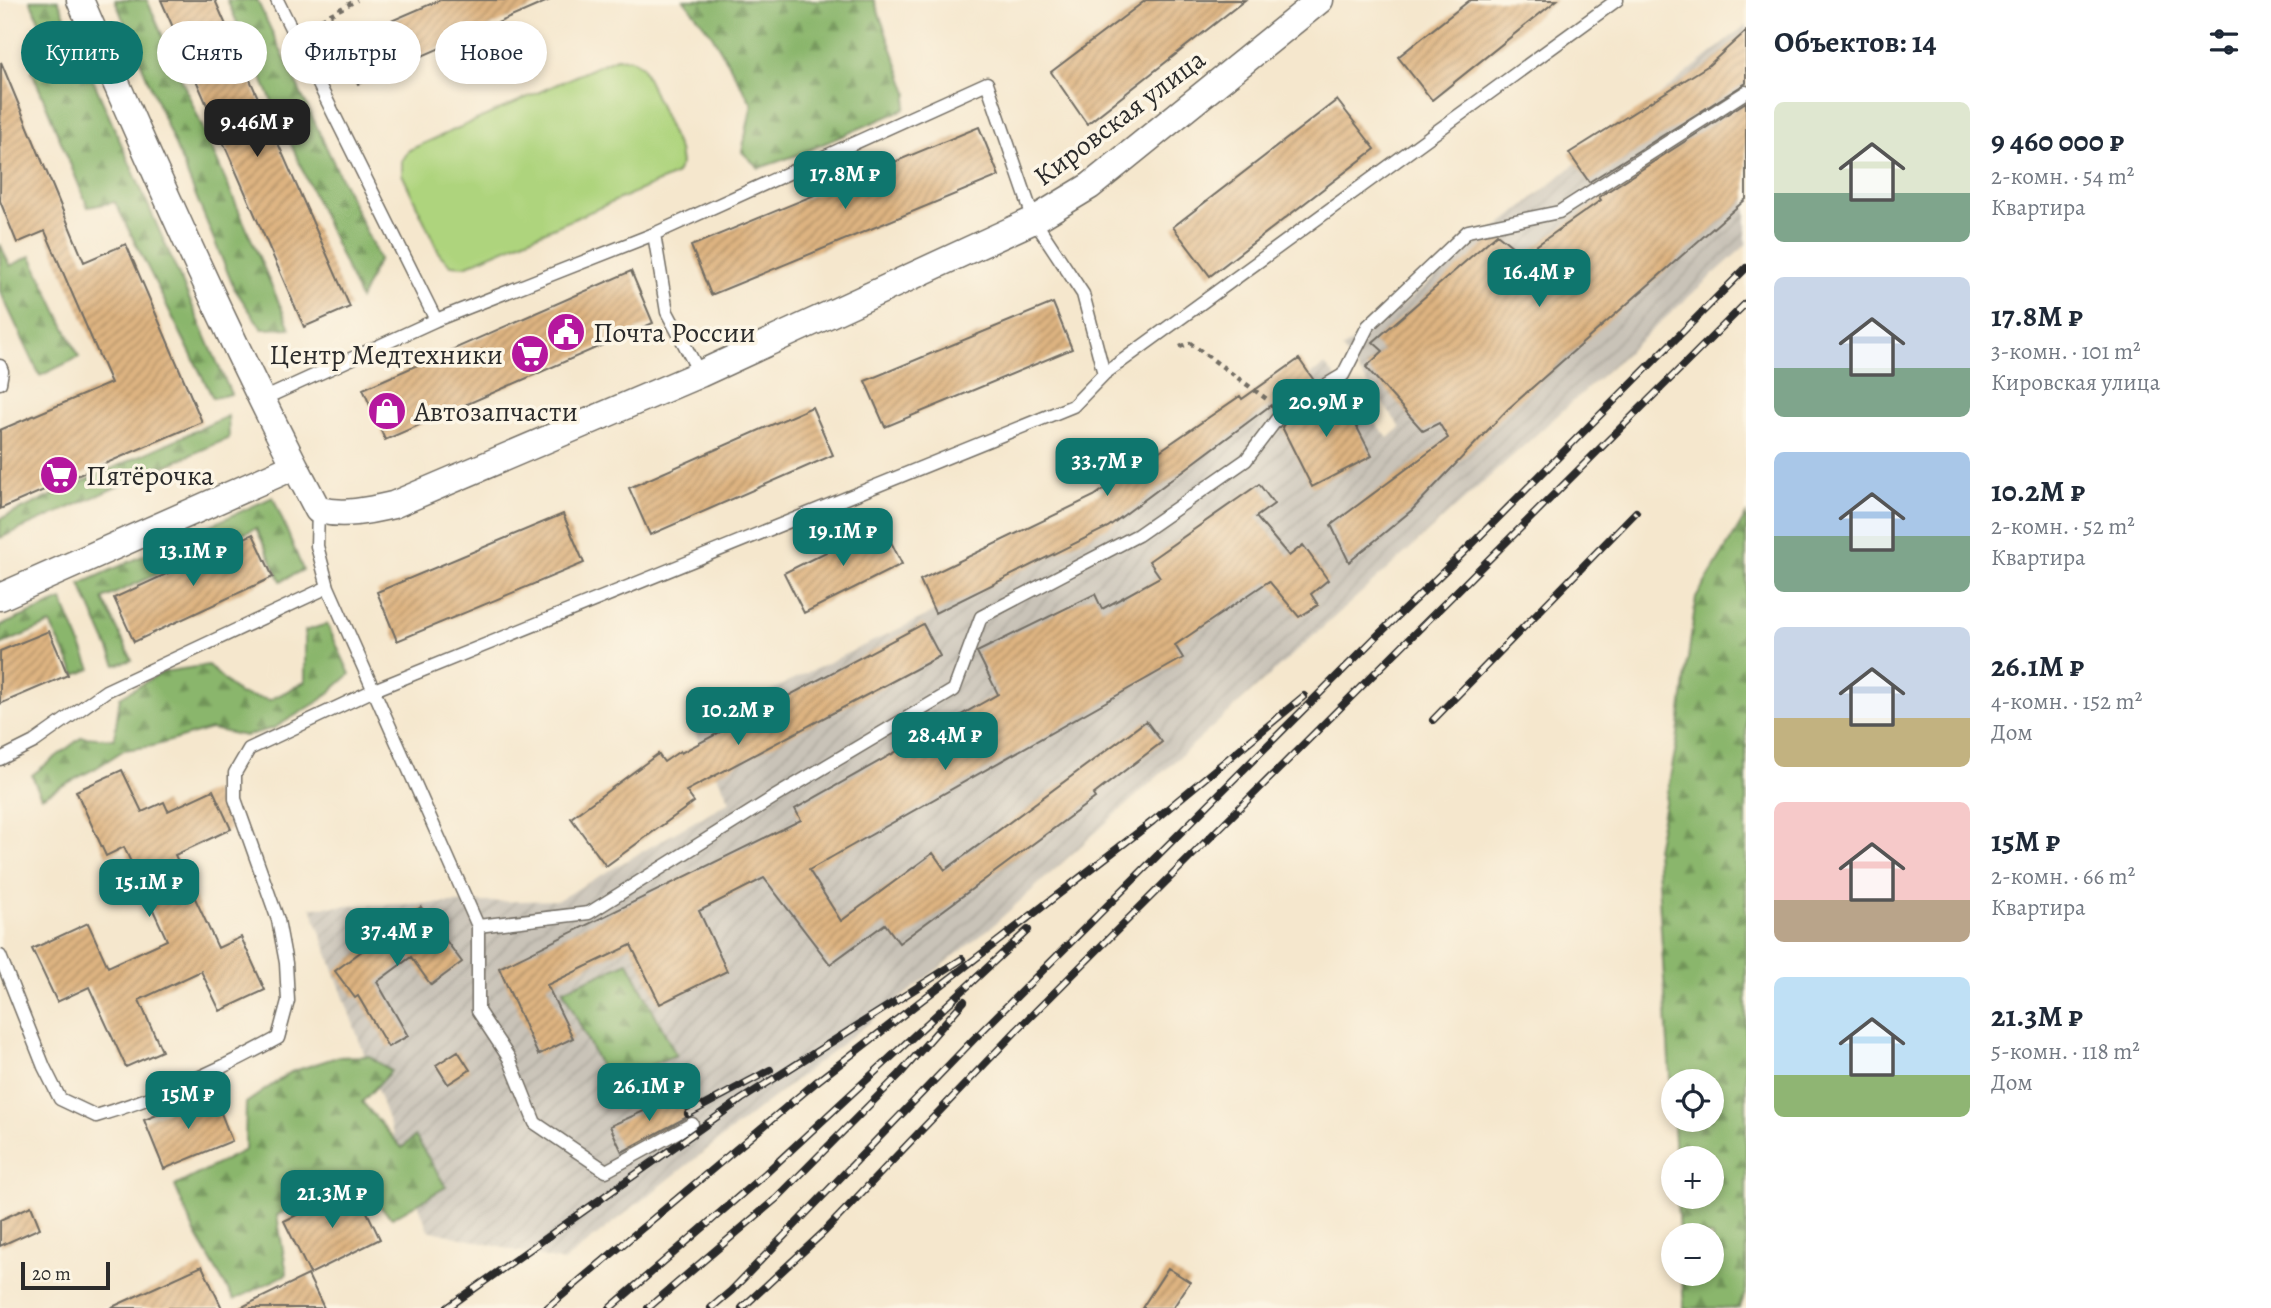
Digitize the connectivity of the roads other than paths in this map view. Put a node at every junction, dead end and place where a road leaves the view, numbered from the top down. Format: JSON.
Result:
{"nodes":[{"id":1,"x":80,"y":0,"type":"edge"},
{"id":2,"x":277,"y":0,"type":"edge"},
{"id":3,"x":1320,"y":0,"type":"edge"},
{"id":4,"x":1617,"y":0,"type":"edge"},
{"id":5,"x":1746,"y":92,"type":"edge"},
{"id":6,"x":1034,"y":220,"type":"junction"},
{"id":7,"x":654,"y":234,"type":"junction"},
{"id":8,"x":436,"y":320,"type":"junction"},
{"id":9,"x":0,"y":366,"type":"edge"},
{"id":10,"x":700,"y":374,"type":"junction"},
{"id":11,"x":1104,"y":374,"type":"junction"},
{"id":12,"x":0,"y":383,"type":"edge"},
{"id":13,"x":261,"y":400,"type":"junction"},
{"id":14,"x":295,"y":466,"type":"junction"},
{"id":15,"x":318,"y":510,"type":"junction"},
{"id":16,"x":328,"y":587,"type":"junction"},
{"id":17,"x":0,"y":597,"type":"edge"},
{"id":18,"x":374,"y":690,"type":"junction"},
{"id":19,"x":0,"y":759,"type":"edge"},
{"id":20,"x":478,"y":926,"type":"junction"},
{"id":21,"x":0,"y":956,"type":"edge"},
{"id":22,"x":692,"y":1124,"type":"dead end"}],
"edges":[{"from":1,"to":13,"type":"street"},
{"from":2,"to":8,"type":"lane"},
{"from":3,"to":6,"type":"street","name":"Кировская улица"},
{"from":4,"to":11,"type":"lane"},
{"from":5,"to":20,"type":"lane"},
{"from":6,"to":7,"type":"lane"},
{"from":6,"to":10,"type":"street","name":"Кировская улица"},
{"from":6,"to":11,"type":"lane"},
{"from":7,"to":8,"type":"lane"},
{"from":7,"to":10,"type":"lane"},
{"from":8,"to":13,"type":"lane"},
{"from":9,"to":12,"type":"lane"},
{"from":10,"to":15,"type":"street","name":"Кировская улица"},
{"from":11,"to":18,"type":"lane"},
{"from":13,"to":14,"type":"street"},
{"from":14,"to":15,"type":"street"},
{"from":14,"to":17,"type":"street"},
{"from":15,"to":16,"type":"lane"},
{"from":16,"to":18,"type":"lane"},
{"from":16,"to":19,"type":"lane"},
{"from":18,"to":20,"type":"lane"},
{"from":18,"to":21,"type":"lane"},
{"from":20,"to":22,"type":"lane"}]}
